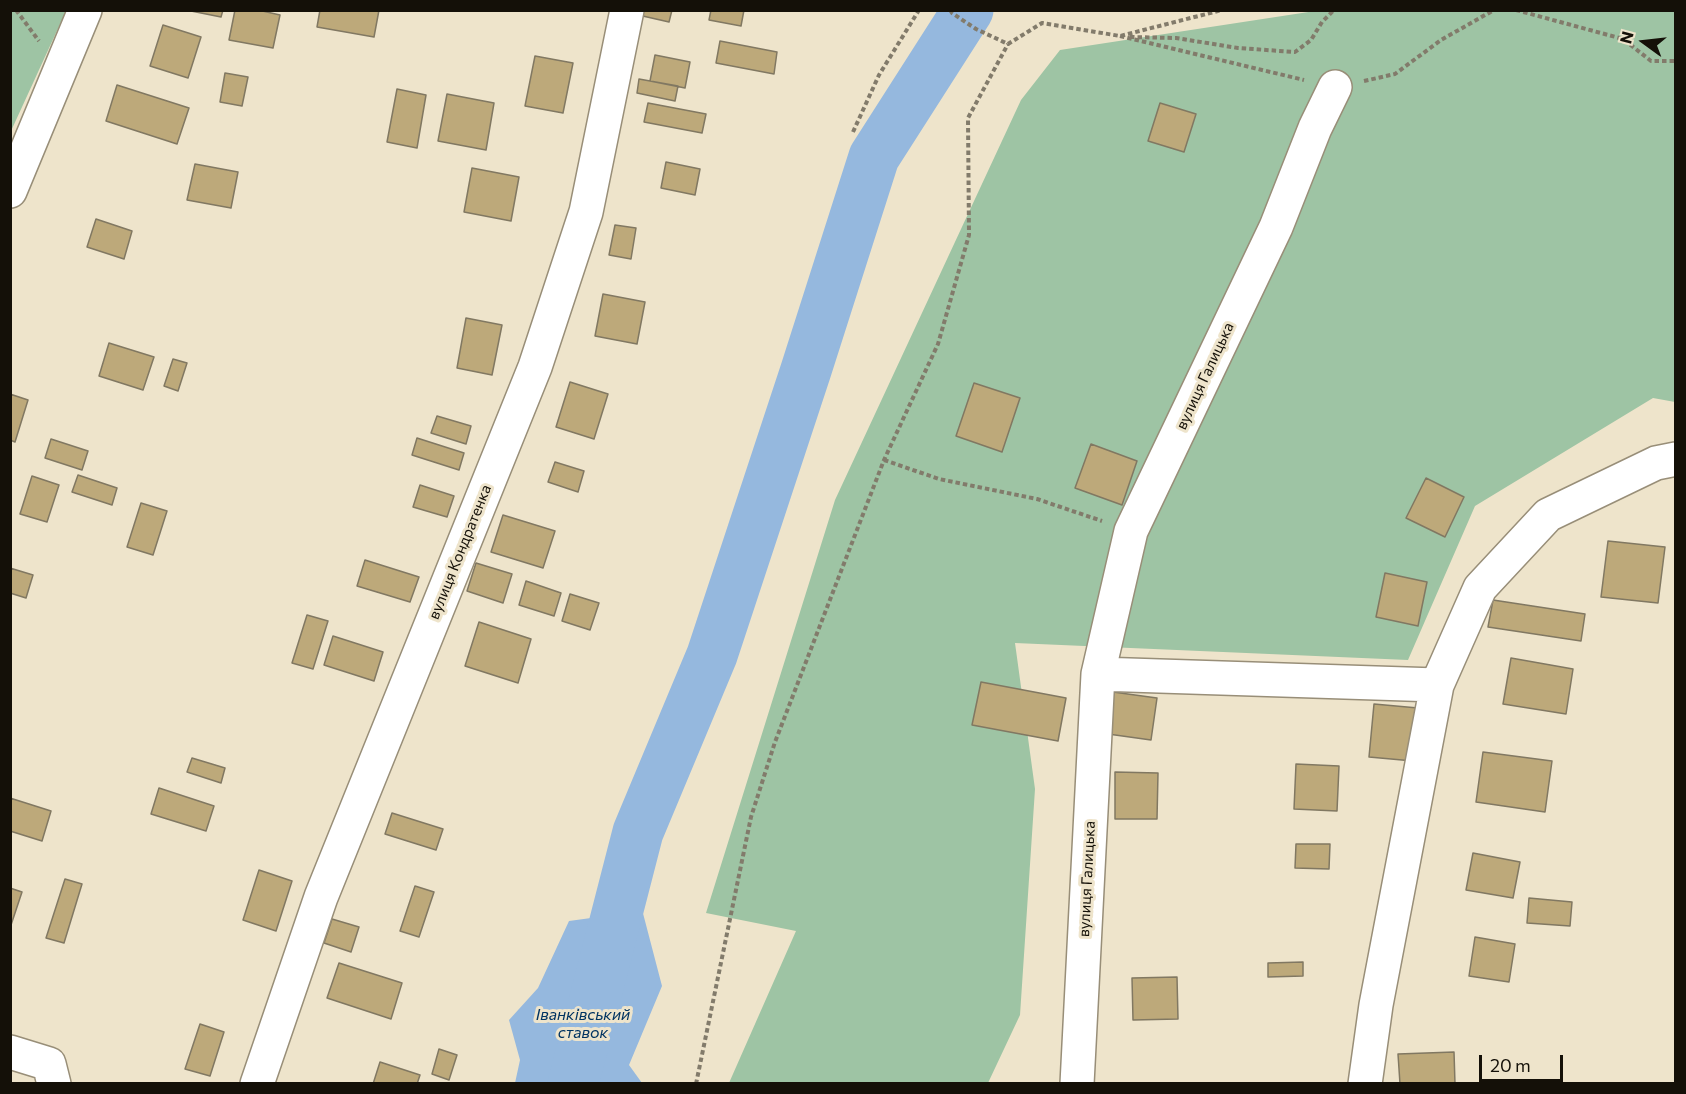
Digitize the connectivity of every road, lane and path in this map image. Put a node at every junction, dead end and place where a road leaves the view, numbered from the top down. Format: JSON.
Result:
{"nodes":[{"id":1,"x":85,"y":10,"type":"edge"},
{"id":2,"x":627,"y":10,"type":"edge"},
{"id":3,"x":919,"y":10,"type":"edge"},
{"id":4,"x":1222,"y":10,"type":"edge"},
{"id":5,"x":1334,"y":10,"type":"edge"},
{"id":6,"x":1494,"y":10,"type":"edge"},
{"id":7,"x":1516,"y":10,"type":"edge"},
{"id":8,"x":951,"y":12,"type":"edge"},
{"id":9,"x":1120,"y":36,"type":"junction"},
{"id":10,"x":1008,"y":44,"type":"junction"},
{"id":11,"x":1676,"y":61,"type":"edge"},
{"id":12,"x":1335,"y":87,"type":"junction"},
{"id":13,"x":853,"y":132,"type":"dead end"},
{"id":14,"x":10,"y":190,"type":"edge"},
{"id":15,"x":1676,"y":459,"type":"edge"},
{"id":16,"x":884,"y":460,"type":"junction"},
{"id":17,"x":1131,"y":531,"type":"junction"},
{"id":18,"x":1098,"y":674,"type":"junction"},
{"id":19,"x":1437,"y":685,"type":"junction"},
{"id":20,"x":10,"y":1052,"type":"edge"},
{"id":21,"x":52,"y":1074,"type":"edge"},
{"id":22,"x":257,"y":1083,"type":"edge"},
{"id":23,"x":696,"y":1083,"type":"edge"},
{"id":24,"x":1077,"y":1083,"type":"edge"},
{"id":25,"x":1365,"y":1083,"type":"edge"}],
"edges":[{"from":1,"to":14,"type":"street"},
{"from":2,"to":22,"type":"street","name":"вулиця Кондратенка"},
{"from":3,"to":13,"type":"path"},
{"from":4,"to":9,"type":"path"},
{"from":5,"to":9,"type":"path"},
{"from":6,"to":12,"type":"path"},
{"from":7,"to":11,"type":"path"},
{"from":8,"to":10,"type":"path"},
{"from":9,"to":10,"type":"path"},
{"from":9,"to":12,"type":"path"},
{"from":10,"to":16,"type":"path"},
{"from":12,"to":17,"type":"street","name":"вулиця Галицька"},
{"from":15,"to":19,"type":"street"},
{"from":16,"to":17,"type":"path"},
{"from":16,"to":23,"type":"path"},
{"from":17,"to":18,"type":"street","name":"вулиця Галицька"},
{"from":18,"to":19,"type":"street"},
{"from":18,"to":24,"type":"street","name":"вулиця Галицька"},
{"from":19,"to":25,"type":"street"},
{"from":20,"to":21,"type":"street"}]}
